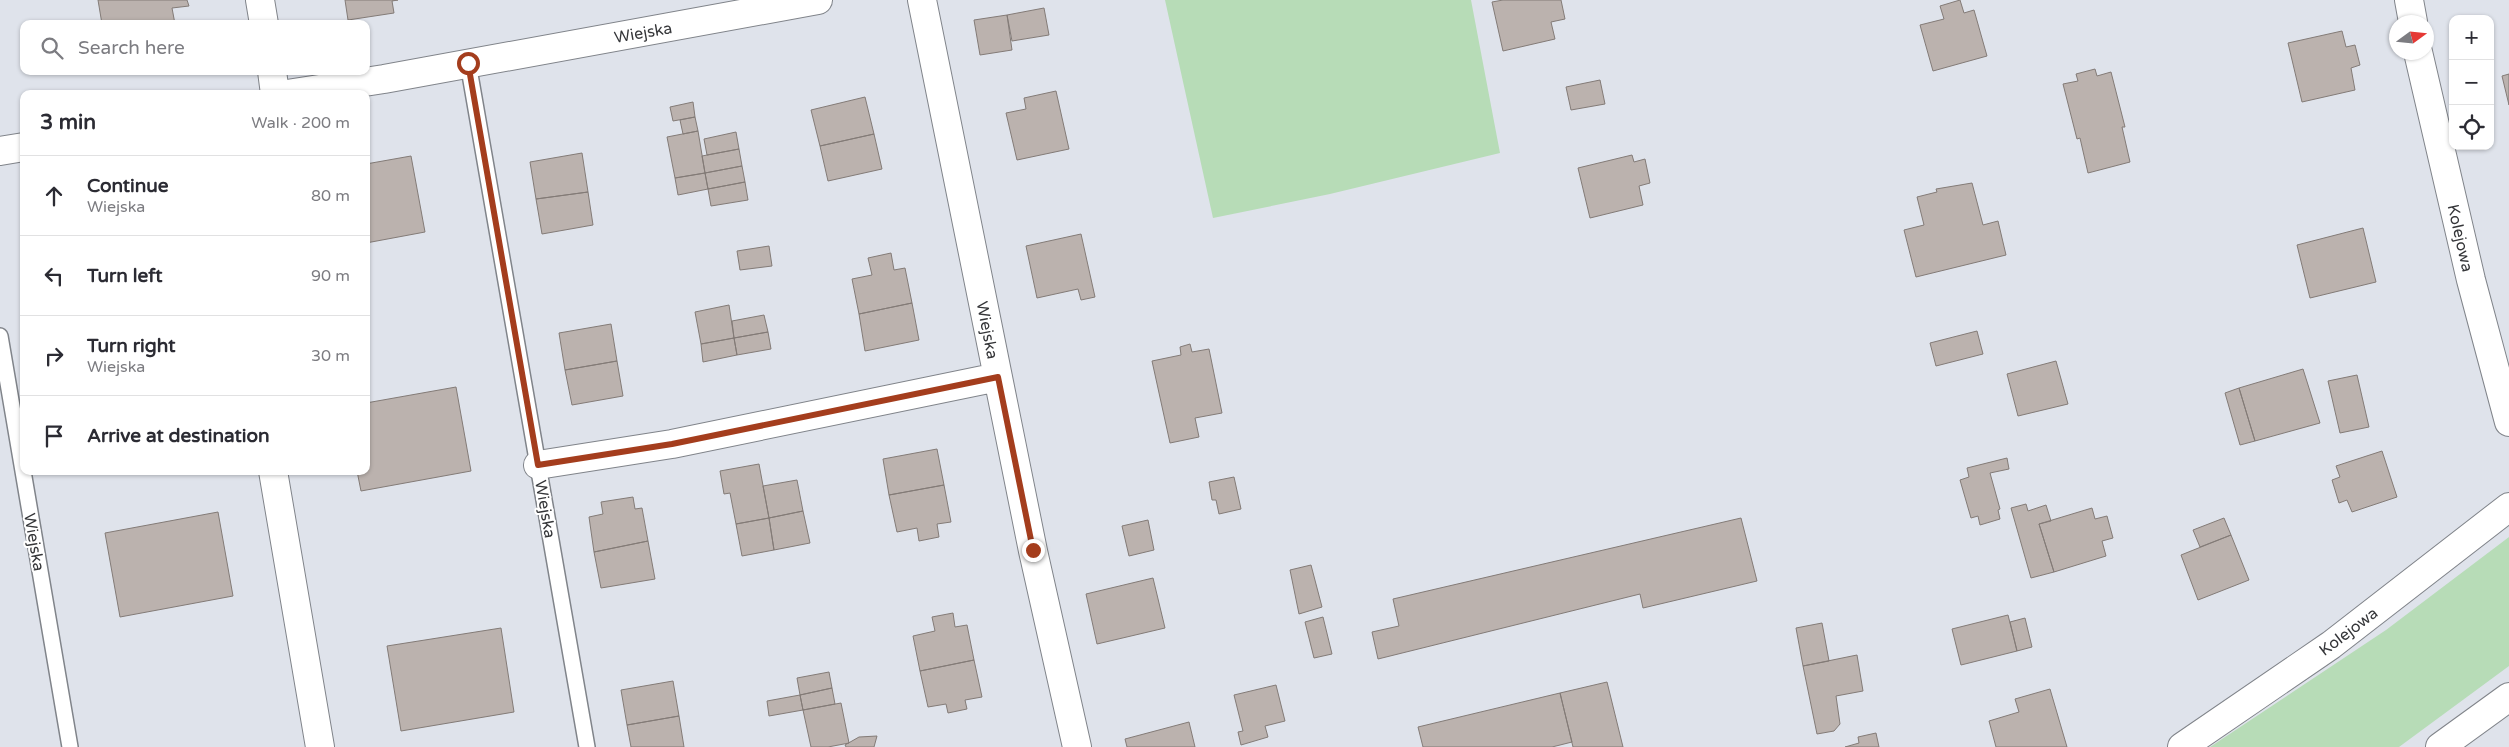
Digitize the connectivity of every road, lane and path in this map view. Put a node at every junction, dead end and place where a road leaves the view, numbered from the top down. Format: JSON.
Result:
{"nodes":[{"id":1,"x":260,"y":0,"type":"edge"},
{"id":2,"x":818,"y":0,"type":"edge"},
{"id":3,"x":922,"y":0,"type":"edge"},
{"id":4,"x":2409,"y":0,"type":"edge"},
{"id":5,"x":2412,"y":15,"type":"edge"},
{"id":6,"x":263,"y":20,"type":"edge"},
{"id":7,"x":2420,"y":60,"type":"edge"},
{"id":8,"x":468,"y":63,"type":"junction"},
{"id":9,"x":273,"y":75,"type":"edge"},
{"id":10,"x":274,"y":90,"type":"edge"},
{"id":11,"x":310,"y":90,"type":"edge"},
{"id":12,"x":20,"y":147,"type":"edge"},
{"id":13,"x":0,"y":151,"type":"edge"},
{"id":14,"x":0,"y":336,"type":"edge"},
{"id":15,"x":998,"y":377,"type":"junction"},
{"id":16,"x":2509,"y":422,"type":"edge"},
{"id":17,"x":20,"y":453,"type":"edge"},
{"id":18,"x":538,"y":465,"type":"junction"},
{"id":19,"x":24,"y":475,"type":"edge"},
{"id":20,"x":274,"y":475,"type":"edge"},
{"id":21,"x":2509,"y":508,"type":"edge"},
{"id":22,"x":2509,"y":697,"type":"edge"},
{"id":23,"x":70,"y":747,"type":"edge"},
{"id":24,"x":320,"y":747,"type":"edge"},
{"id":25,"x":587,"y":747,"type":"edge"},
{"id":26,"x":1077,"y":747,"type":"edge"},
{"id":27,"x":2182,"y":747,"type":"edge"},
{"id":28,"x":2440,"y":747,"type":"edge"}],
"edges":[{"from":1,"to":6,"type":"street"},
{"from":2,"to":8,"type":"street","name":"Wiejska"},
{"from":3,"to":15,"type":"street","name":"Wiejska"},
{"from":4,"to":5,"type":"street"},
{"from":7,"to":16,"type":"street","name":"Kolejowa"},
{"from":8,"to":11,"type":"street","name":"Wiejska"},
{"from":8,"to":18,"type":"lane","name":"Wiejska"},
{"from":9,"to":10,"type":"street"},
{"from":12,"to":13,"type":"street"},
{"from":14,"to":17,"type":"lane","name":"Wiejska"},
{"from":15,"to":18,"type":"street"},
{"from":15,"to":26,"type":"street","name":"Wiejska"},
{"from":18,"to":25,"type":"lane","name":"Wiejska"},
{"from":19,"to":23,"type":"lane","name":"Wiejska"},
{"from":20,"to":24,"type":"street"},
{"from":21,"to":27,"type":"street","name":"Kolejowa"},
{"from":22,"to":28,"type":"street"}]}
